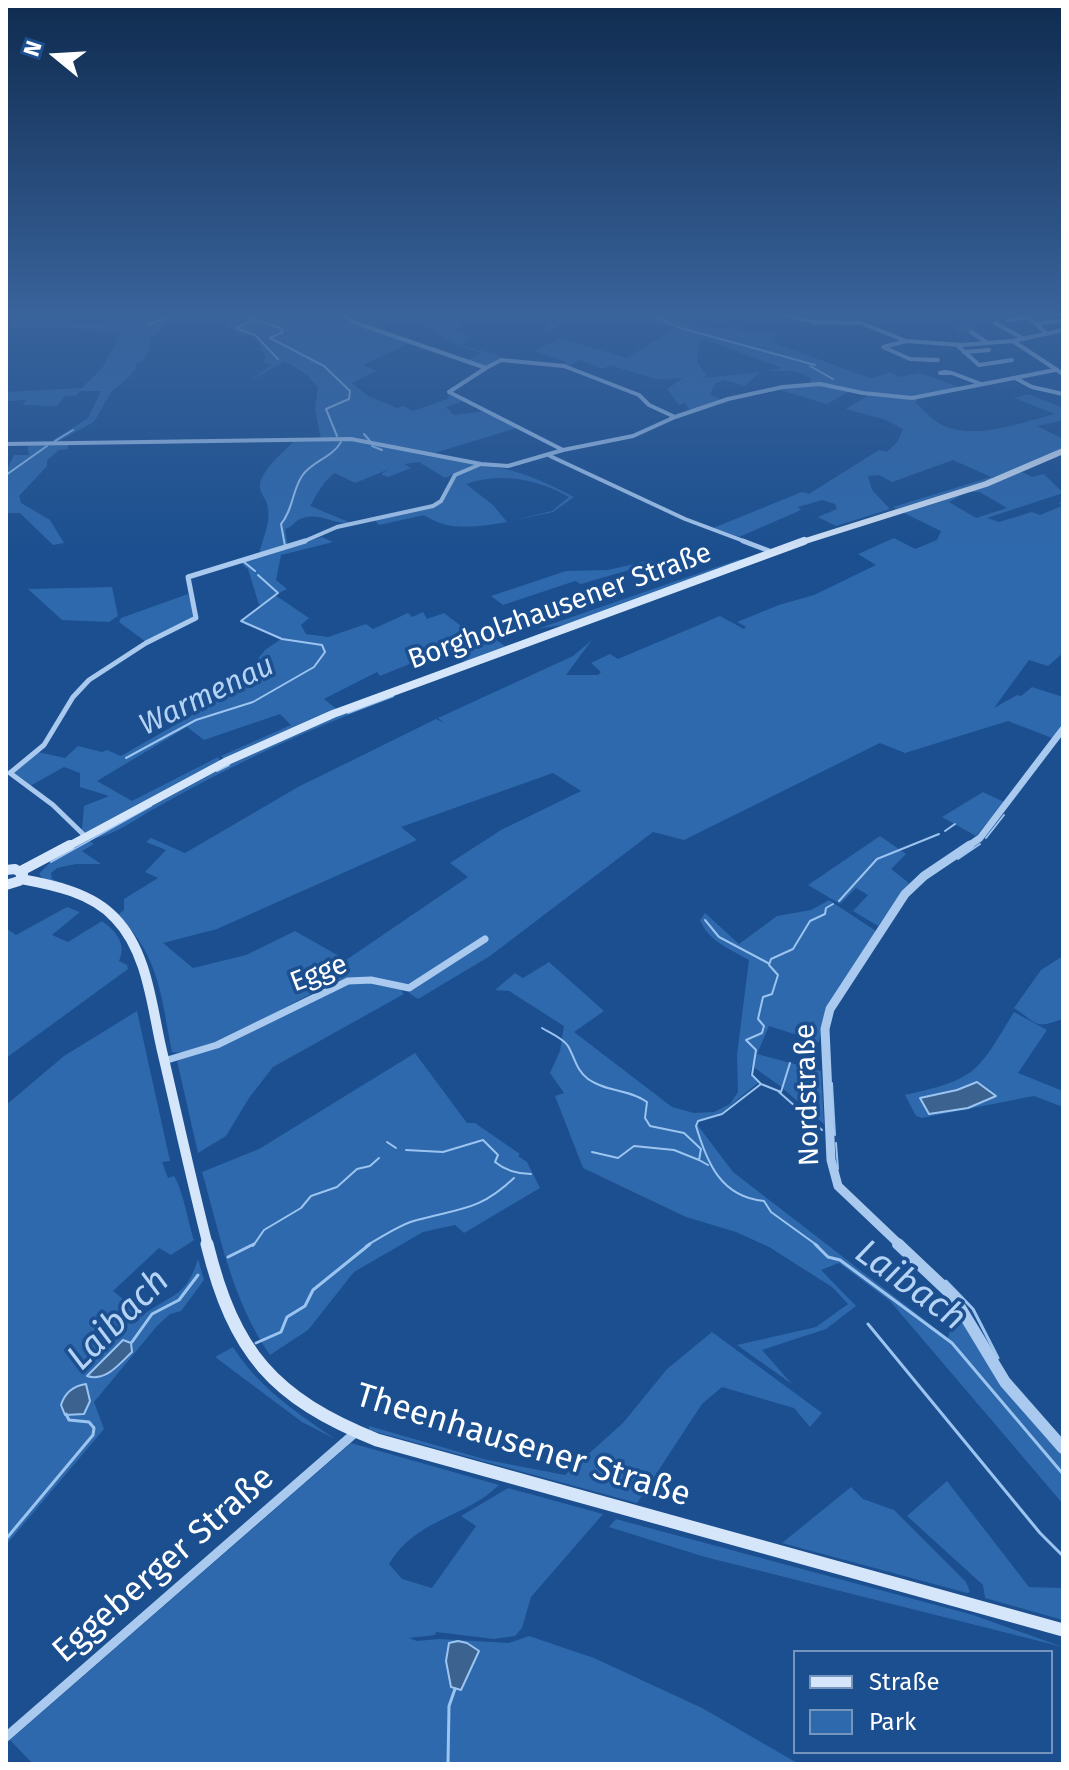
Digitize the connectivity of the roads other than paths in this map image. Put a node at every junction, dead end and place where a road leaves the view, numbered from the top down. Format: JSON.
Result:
{"nodes":[{"id":1,"x":454,"y":395,"type":"edge"},
{"id":2,"x":638,"y":395,"type":"edge"},
{"id":3,"x":747,"y":395,"type":"edge"},
{"id":4,"x":883,"y":395,"type":"edge"},
{"id":5,"x":928,"y":395,"type":"edge"},
{"id":6,"x":1062,"y":395,"type":"edge"},
{"id":7,"x":1058,"y":399,"type":"dead end"},
{"id":8,"x":675,"y":417,"type":"junction"},
{"id":9,"x":6,"y":444,"type":"edge"},
{"id":10,"x":563,"y":450,"type":"junction"},
{"id":11,"x":1063,"y":451,"type":"edge"},
{"id":12,"x":550,"y":456,"type":"junction"},
{"id":13,"x":481,"y":464,"type":"junction"},
{"id":14,"x":772,"y":552,"type":"junction"},
{"id":15,"x":1063,"y":729,"type":"edge"},
{"id":16,"x":1057,"y":743,"type":"edge"},
{"id":17,"x":86,"y":837,"type":"junction"},
{"id":18,"x":40,"y":862,"type":"junction"},
{"id":19,"x":6,"y":870,"type":"edge"},
{"id":20,"x":21,"y":875,"type":"junction"},
{"id":21,"x":39,"y":882,"type":"junction"},
{"id":22,"x":6,"y":885,"type":"edge"},
{"id":23,"x":485,"y":939,"type":"dead end"},
{"id":24,"x":164,"y":1061,"type":"junction"},
{"id":25,"x":356,"y":1432,"type":"junction"},
{"id":26,"x":1063,"y":1448,"type":"edge"},
{"id":27,"x":1063,"y":1630,"type":"edge"},
{"id":28,"x":6,"y":1737,"type":"edge"}],
"edges":[{"from":1,"to":10,"type":"street"},
{"from":2,"to":8,"type":"street"},
{"from":3,"to":8,"type":"street"},
{"from":4,"to":5,"type":"street"},
{"from":6,"to":7,"type":"street"},
{"from":8,"to":10,"type":"street"},
{"from":9,"to":13,"type":"street"},
{"from":10,"to":12,"type":"street"},
{"from":11,"to":14,"type":"main road","name":"Borgholzhausener Straße"},
{"from":12,"to":13,"type":"street"},
{"from":12,"to":14,"type":"street"},
{"from":13,"to":17,"type":"street"},
{"from":14,"to":17,"type":"main road","name":"Borgholzhausener Straße"},
{"from":15,"to":16,"type":"street","name":"Nordstraße"},
{"from":16,"to":26,"type":"street","name":"Nordstraße"},
{"from":17,"to":18,"type":"main road","name":"Borgholzhausener Straße"},
{"from":18,"to":20,"type":"main road","name":"Borgholzhausener Straße"},
{"from":18,"to":21,"type":"main road"},
{"from":19,"to":20,"type":"main road","name":"Theenhausener Straße"},
{"from":20,"to":21,"type":"main road","name":"Theenhausener Straße"},
{"from":20,"to":22,"type":"main road","name":"Borgholzhausener Straße"},
{"from":21,"to":24,"type":"main road","name":"Theenhausener Straße"},
{"from":23,"to":24,"type":"street","name":"Egge"},
{"from":24,"to":25,"type":"main road","name":"Theenhausener Straße"},
{"from":25,"to":27,"type":"main road","name":"Theenhausener Straße"},
{"from":25,"to":28,"type":"street","name":"Eggeberger Straße"}]}
